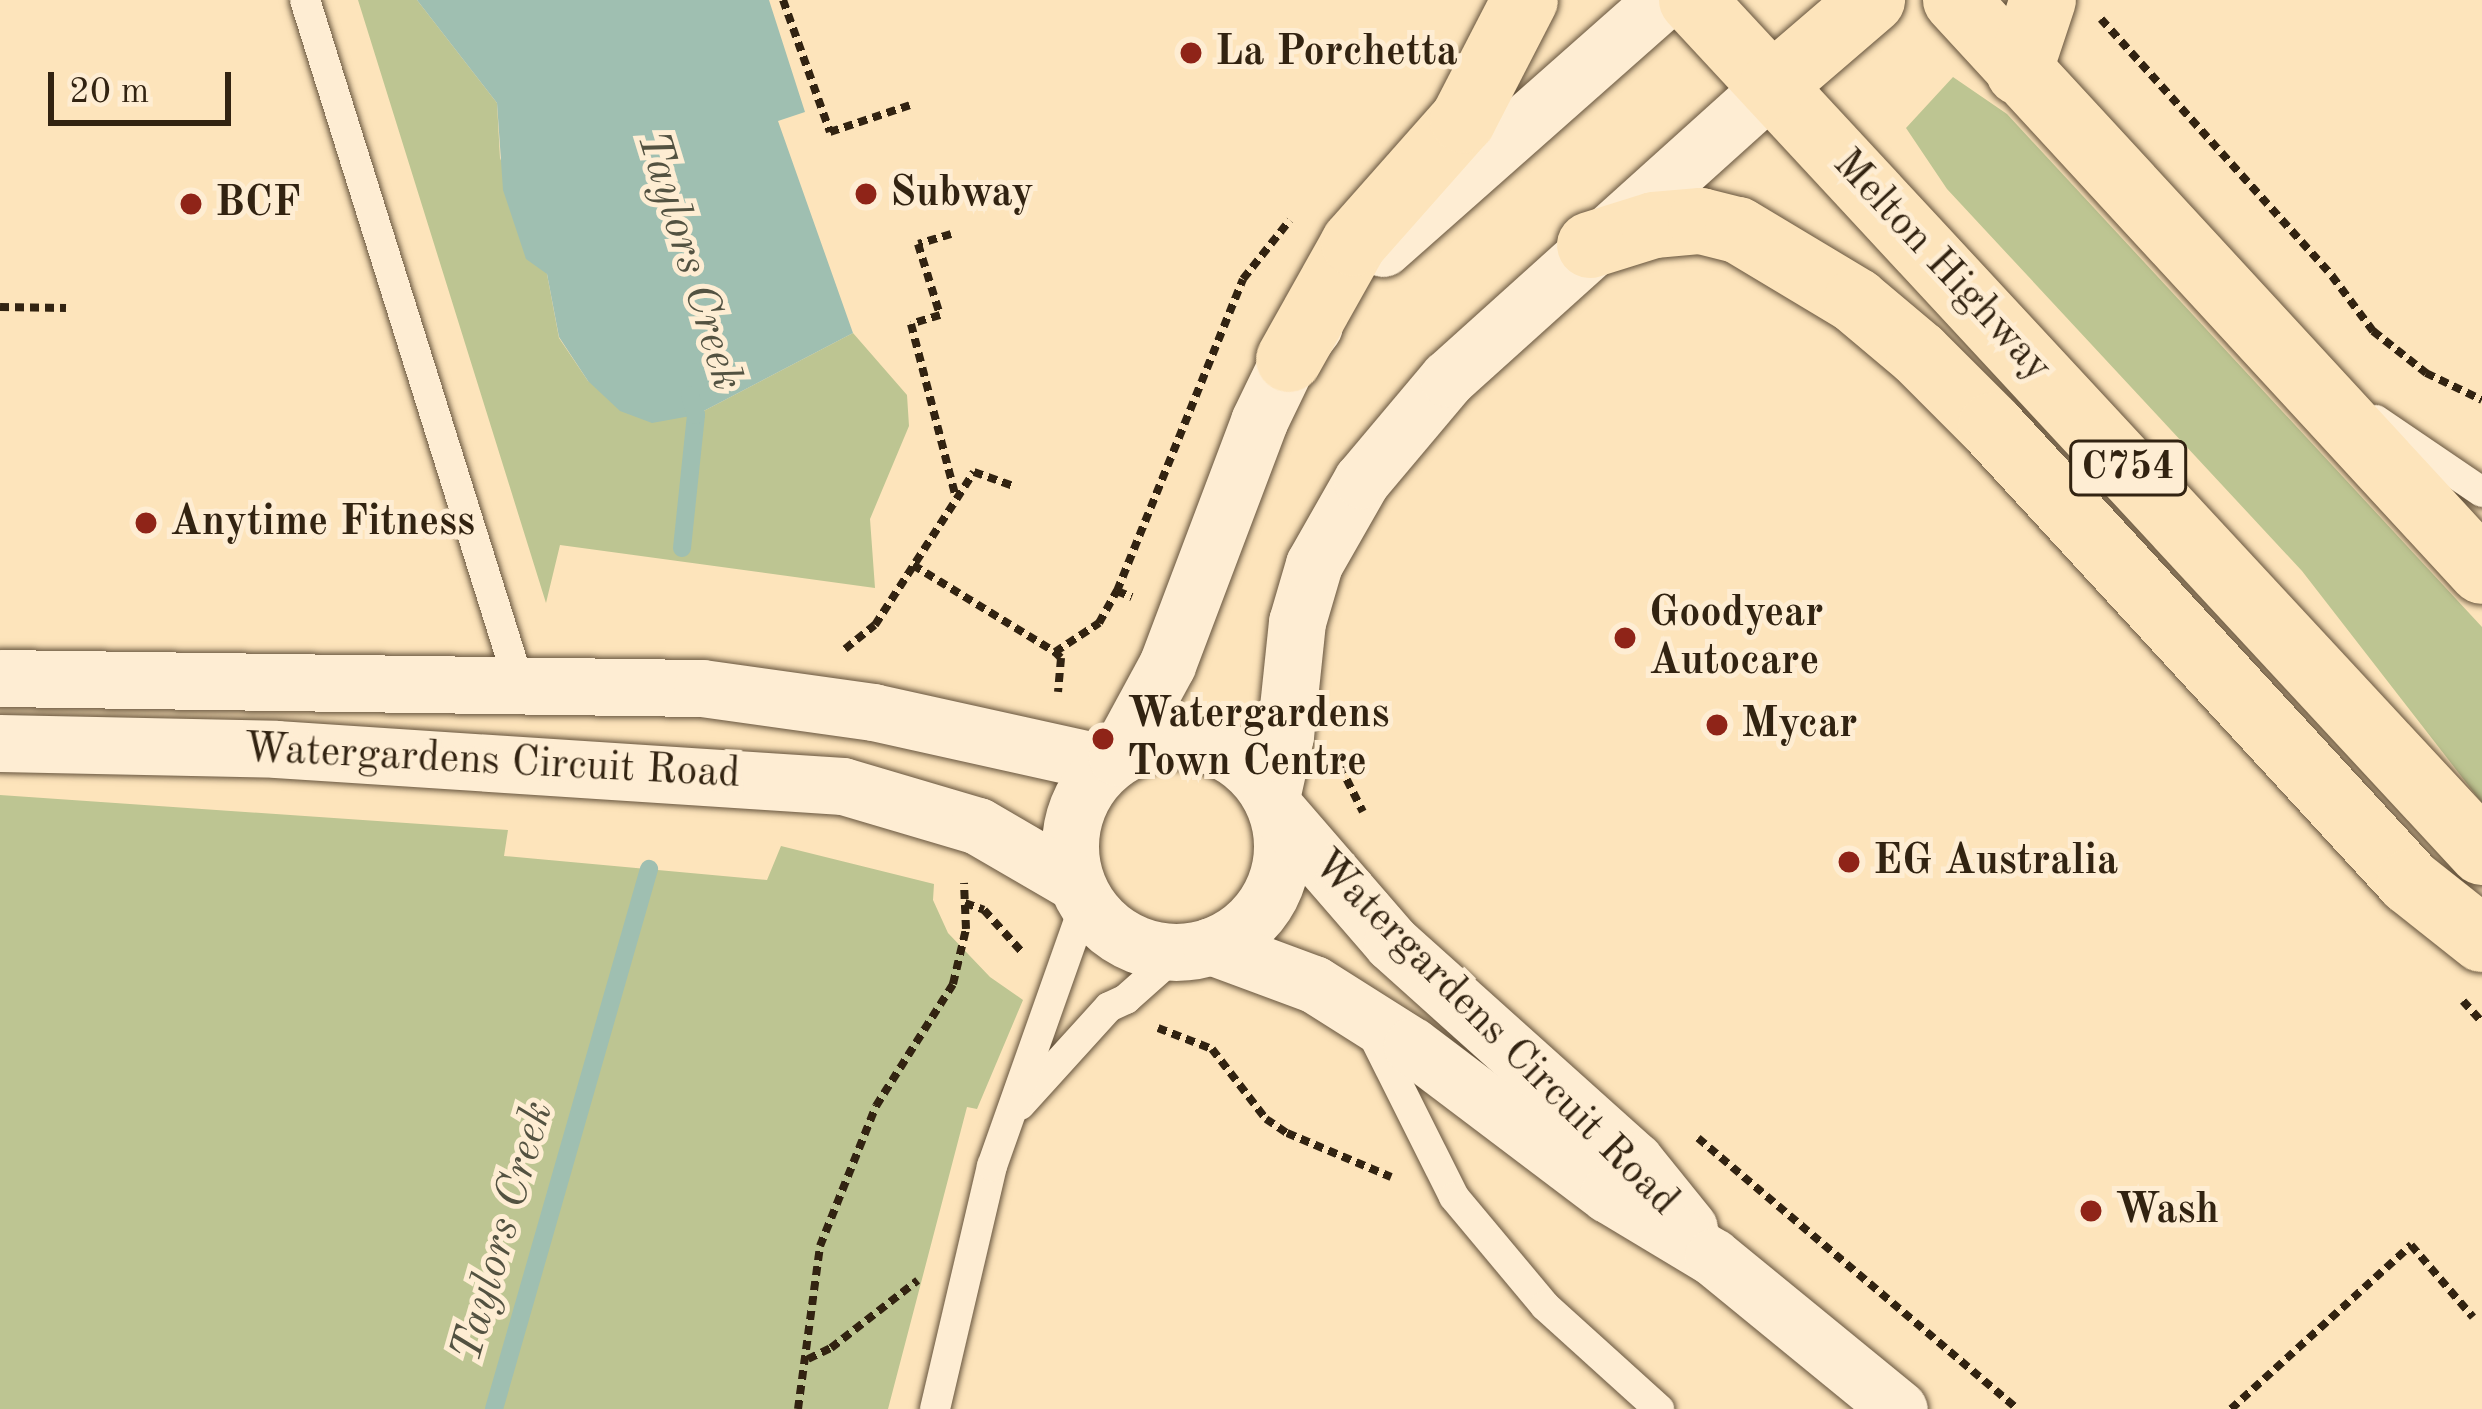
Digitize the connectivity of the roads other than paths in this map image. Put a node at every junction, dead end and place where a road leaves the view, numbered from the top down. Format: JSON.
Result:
{"nodes":[{"id":1,"x":305,"y":0,"type":"edge"},
{"id":2,"x":1525,"y":0,"type":"edge"},
{"id":3,"x":1663,"y":0,"type":"edge"},
{"id":4,"x":1692,"y":0,"type":"edge"},
{"id":5,"x":1872,"y":0,"type":"edge"},
{"id":6,"x":1956,"y":0,"type":"edge"},
{"id":7,"x":2071,"y":9,"type":"edge"},
{"id":8,"x":2019,"y":72,"type":"junction"},
{"id":9,"x":1772,"y":86,"type":"junction"},
{"id":10,"x":1590,"y":245,"type":"junction"},
{"id":11,"x":2282,"y":356,"type":"junction"},
{"id":12,"x":1289,"y":359,"type":"junction"},
{"id":13,"x":2482,"y":492,"type":"edge"},
{"id":14,"x":2482,"y":571,"type":"edge"},
{"id":15,"x":0,"y":678,"type":"edge"},
{"id":16,"x":519,"y":683,"type":"junction"},
{"id":17,"x":873,"y":712,"type":"junction"},
{"id":18,"x":0,"y":743,"type":"edge"},
{"id":19,"x":1112,"y":760,"type":"junction"},
{"id":20,"x":1273,"y":804,"type":"junction"},
{"id":21,"x":970,"y":845,"type":"junction"},
{"id":22,"x":2482,"y":852,"type":"edge"},
{"id":23,"x":1081,"y":892,"type":"junction"},
{"id":24,"x":2482,"y":939,"type":"edge"},
{"id":25,"x":1195,"y":949,"type":"junction"},
{"id":26,"x":1363,"y":1014,"type":"junction"},
{"id":27,"x":1006,"y":1123,"type":"junction"},
{"id":28,"x":1714,"y":1257,"type":"junction"},
{"id":29,"x":934,"y":1409,"type":"edge"},
{"id":30,"x":1659,"y":1409,"type":"edge"},
{"id":31,"x":1898,"y":1409,"type":"edge"}],
"edges":[{"from":1,"to":16,"type":"lane"},
{"from":2,"to":12,"type":"highway"},
{"from":3,"to":12,"type":"street"},
{"from":4,"to":9,"type":"highway","name":"Melton Highway","number":"C754"},
{"from":5,"to":9,"type":"highway"},
{"from":6,"to":8,"type":"highway"},
{"from":7,"to":8,"type":"highway"},
{"from":8,"to":11,"type":"highway"},
{"from":9,"to":10,"type":"street"},
{"from":9,"to":22,"type":"highway","name":"Melton Highway","number":"C754"},
{"from":10,"to":20,"type":"street"},
{"from":10,"to":24,"type":"highway"},
{"from":11,"to":13,"type":"lane"},
{"from":11,"to":14,"type":"highway"},
{"from":12,"to":19,"type":"street"},
{"from":15,"to":16,"type":"street","name":"Watergardens Circuit Road"},
{"from":16,"to":17,"type":"street","name":"Watergardens Circuit Road"},
{"from":17,"to":19,"type":"street","name":"Watergardens Circuit Road"},
{"from":17,"to":21,"type":"street","name":"Watergardens Circuit Road"},
{"from":18,"to":21,"type":"street","name":"Watergardens Circuit Road"},
{"from":19,"to":20,"type":"street"},
{"from":19,"to":23,"type":"street"},
{"from":20,"to":25,"type":"street"},
{"from":20,"to":28,"type":"street","name":"Watergardens Circuit Road"},
{"from":21,"to":23,"type":"street","name":"Watergardens Circuit Road"},
{"from":23,"to":25,"type":"street"},
{"from":23,"to":27,"type":"lane"},
{"from":25,"to":26,"type":"street","name":"Watergardens Circuit Road"},
{"from":25,"to":27,"type":"lane"},
{"from":26,"to":28,"type":"street","name":"Watergardens Circuit Road"},
{"from":26,"to":30,"type":"lane"},
{"from":27,"to":29,"type":"lane"},
{"from":28,"to":31,"type":"street","name":"Watergardens Circuit Road"}]}
